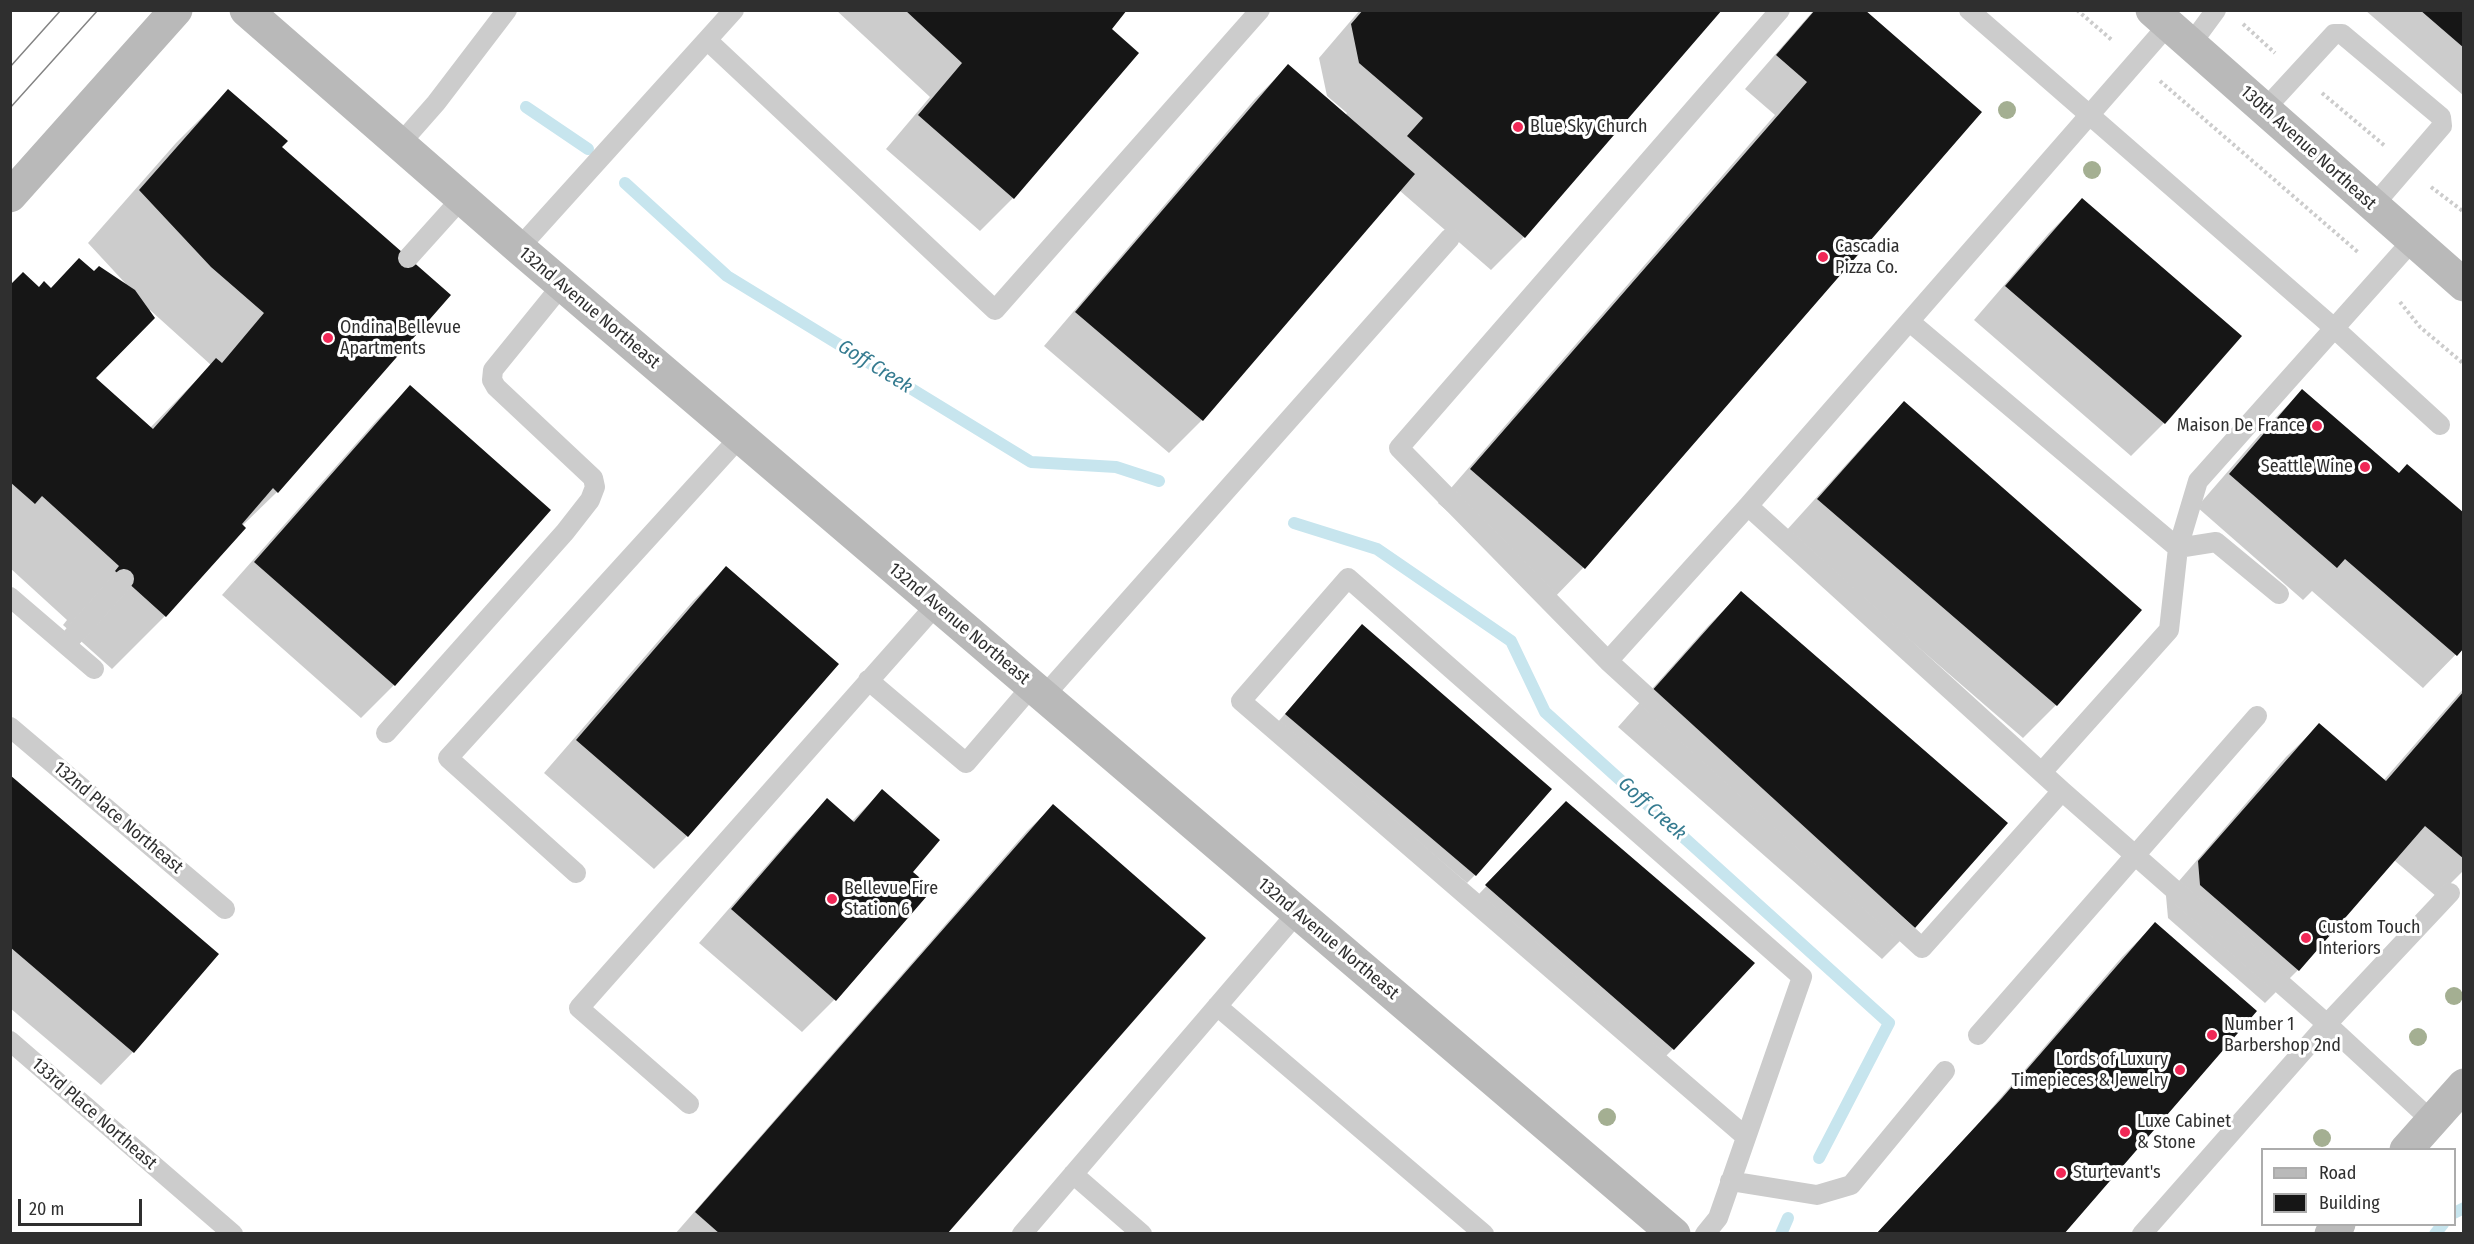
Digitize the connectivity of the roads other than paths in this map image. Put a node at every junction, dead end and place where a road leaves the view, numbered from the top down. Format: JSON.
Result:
{"nodes":[{"id":1,"x":176,"y":10,"type":"edge"},
{"id":2,"x":246,"y":10,"type":"edge"},
{"id":3,"x":507,"y":10,"type":"edge"},
{"id":4,"x":734,"y":10,"type":"edge"},
{"id":5,"x":1260,"y":10,"type":"edge"},
{"id":6,"x":1780,"y":10,"type":"edge"},
{"id":7,"x":1969,"y":10,"type":"edge"},
{"id":8,"x":2216,"y":10,"type":"edge"},
{"id":9,"x":2170,"y":26,"type":"edge"},
{"id":10,"x":707,"y":40,"type":"junction"},
{"id":11,"x":2264,"y":110,"type":"junction"},
{"id":12,"x":2089,"y":116,"type":"junction"},
{"id":13,"x":399,"y":145,"type":"junction"},
{"id":14,"x":10,"y":196,"type":"edge"},
{"id":15,"x":462,"y":198,"type":"junction"},
{"id":16,"x":2373,"y":206,"type":"junction"},
{"id":17,"x":1449,"y":238,"type":"dead end"},
{"id":18,"x":2412,"y":242,"type":"junction"},
{"id":19,"x":519,"y":248,"type":"junction"},
{"id":20,"x":408,"y":258,"type":"dead end"},
{"id":21,"x":562,"y":285,"type":"junction"},
{"id":22,"x":2463,"y":285,"type":"edge"},
{"id":23,"x":1910,"y":322,"type":"junction"},
{"id":24,"x":2334,"y":328,"type":"junction"},
{"id":25,"x":2440,"y":425,"type":"dead end"},
{"id":26,"x":740,"y":437,"type":"junction"},
{"id":27,"x":1748,"y":506,"type":"junction"},
{"id":28,"x":2178,"y":548,"type":"junction"},
{"id":29,"x":124,"y":579,"type":"dead end"},
{"id":30,"x":2279,"y":594,"type":"dead end"},
{"id":31,"x":10,"y":597,"type":"edge"},
{"id":32,"x":936,"y":604,"type":"junction"},
{"id":33,"x":66,"y":644,"type":"junction"},
{"id":34,"x":1608,"y":661,"type":"junction"},
{"id":35,"x":94,"y":669,"type":"dead end"},
{"id":36,"x":868,"y":680,"type":"junction"},
{"id":37,"x":1038,"y":691,"type":"junction"},
{"id":38,"x":2257,"y":716,"type":"dead end"},
{"id":39,"x":10,"y":727,"type":"edge"},
{"id":40,"x":386,"y":733,"type":"dead end"},
{"id":41,"x":2042,"y":772,"type":"junction"},
{"id":42,"x":2062,"y":791,"type":"junction"},
{"id":43,"x":2135,"y":855,"type":"junction"},
{"id":44,"x":576,"y":873,"type":"dead end"},
{"id":45,"x":2451,"y":893,"type":"dead end"},
{"id":46,"x":225,"y":909,"type":"dead end"},
{"id":47,"x":1297,"y":913,"type":"junction"},
{"id":48,"x":1217,"y":1006,"type":"junction"},
{"id":49,"x":2327,"y":1024,"type":"junction"},
{"id":50,"x":1978,"y":1035,"type":"dead end"},
{"id":51,"x":10,"y":1041,"type":"edge"},
{"id":52,"x":1944,"y":1071,"type":"dead end"},
{"id":53,"x":2463,"y":1085,"type":"edge"},
{"id":54,"x":689,"y":1104,"type":"dead end"},
{"id":55,"x":2432,"y":1121,"type":"junction"},
{"id":56,"x":1746,"y":1137,"type":"junction"},
{"id":57,"x":2407,"y":1148,"type":"edge"},
{"id":58,"x":1073,"y":1174,"type":"junction"},
{"id":59,"x":1730,"y":1181,"type":"junction"},
{"id":60,"x":2151,"y":1230,"type":"edge"},
{"id":61,"x":233,"y":1233,"type":"edge"},
{"id":62,"x":1022,"y":1233,"type":"edge"},
{"id":63,"x":1142,"y":1233,"type":"edge"},
{"id":64,"x":1484,"y":1233,"type":"edge"},
{"id":65,"x":1674,"y":1233,"type":"edge"},
{"id":66,"x":1704,"y":1233,"type":"edge"}],
"edges":[{"from":1,"to":14,"type":"street"},
{"from":2,"to":13,"type":"street","name":"132nd Avenue Northeast"},
{"from":3,"to":13,"type":"lane"},
{"from":4,"to":10,"type":"lane"},
{"from":5,"to":10,"type":"lane"},
{"from":6,"to":34,"type":"lane"},
{"from":7,"to":12,"type":"lane"},
{"from":8,"to":9,"type":"lane"},
{"from":9,"to":11,"type":"street","name":"130th Avenue Northeast"},
{"from":9,"to":12,"type":"lane"},
{"from":10,"to":19,"type":"lane"},
{"from":11,"to":16,"type":"street","name":"130th Avenue Northeast"},
{"from":11,"to":16,"type":"lane"},
{"from":12,"to":23,"type":"lane"},
{"from":12,"to":24,"type":"lane"},
{"from":13,"to":15,"type":"street","name":"132nd Avenue Northeast"},
{"from":15,"to":19,"type":"street","name":"132nd Avenue Northeast"},
{"from":15,"to":20,"type":"lane"},
{"from":16,"to":18,"type":"street","name":"130th Avenue Northeast"},
{"from":17,"to":37,"type":"lane"},
{"from":18,"to":22,"type":"street","name":"130th Avenue Northeast"},
{"from":18,"to":24,"type":"lane"},
{"from":19,"to":21,"type":"street","name":"132nd Avenue Northeast"},
{"from":21,"to":26,"type":"street","name":"132nd Avenue Northeast"},
{"from":21,"to":40,"type":"lane"},
{"from":23,"to":27,"type":"lane"},
{"from":23,"to":28,"type":"lane"},
{"from":24,"to":25,"type":"lane"},
{"from":24,"to":28,"type":"lane"},
{"from":26,"to":32,"type":"street","name":"132nd Avenue Northeast"},
{"from":26,"to":44,"type":"lane"},
{"from":27,"to":34,"type":"lane"},
{"from":27,"to":41,"type":"lane"},
{"from":28,"to":30,"type":"lane"},
{"from":28,"to":41,"type":"lane"},
{"from":29,"to":33,"type":"lane"},
{"from":31,"to":33,"type":"lane"},
{"from":32,"to":36,"type":"lane"},
{"from":32,"to":37,"type":"street","name":"132nd Avenue Northeast"},
{"from":33,"to":35,"type":"lane"},
{"from":34,"to":42,"type":"lane"},
{"from":36,"to":37,"type":"lane"},
{"from":36,"to":54,"type":"lane"},
{"from":37,"to":47,"type":"street","name":"132nd Avenue Northeast"},
{"from":38,"to":43,"type":"lane"},
{"from":39,"to":46,"type":"lane","name":"132nd Place Northeast"},
{"from":41,"to":42,"type":"lane"},
{"from":42,"to":43,"type":"lane"},
{"from":43,"to":49,"type":"lane"},
{"from":43,"to":50,"type":"lane"},
{"from":45,"to":49,"type":"lane"},
{"from":47,"to":48,"type":"lane"},
{"from":47,"to":65,"type":"street","name":"132nd Avenue Northeast"},
{"from":48,"to":58,"type":"lane"},
{"from":48,"to":64,"type":"lane"},
{"from":49,"to":55,"type":"lane"},
{"from":49,"to":60,"type":"lane"},
{"from":51,"to":61,"type":"lane","name":"133rd Place Northeast"},
{"from":52,"to":59,"type":"lane"},
{"from":53,"to":55,"type":"street"},
{"from":55,"to":57,"type":"street"},
{"from":56,"to":56,"type":"lane"},
{"from":56,"to":59,"type":"lane"},
{"from":58,"to":62,"type":"lane"},
{"from":58,"to":63,"type":"lane"},
{"from":59,"to":66,"type":"lane"}]}
